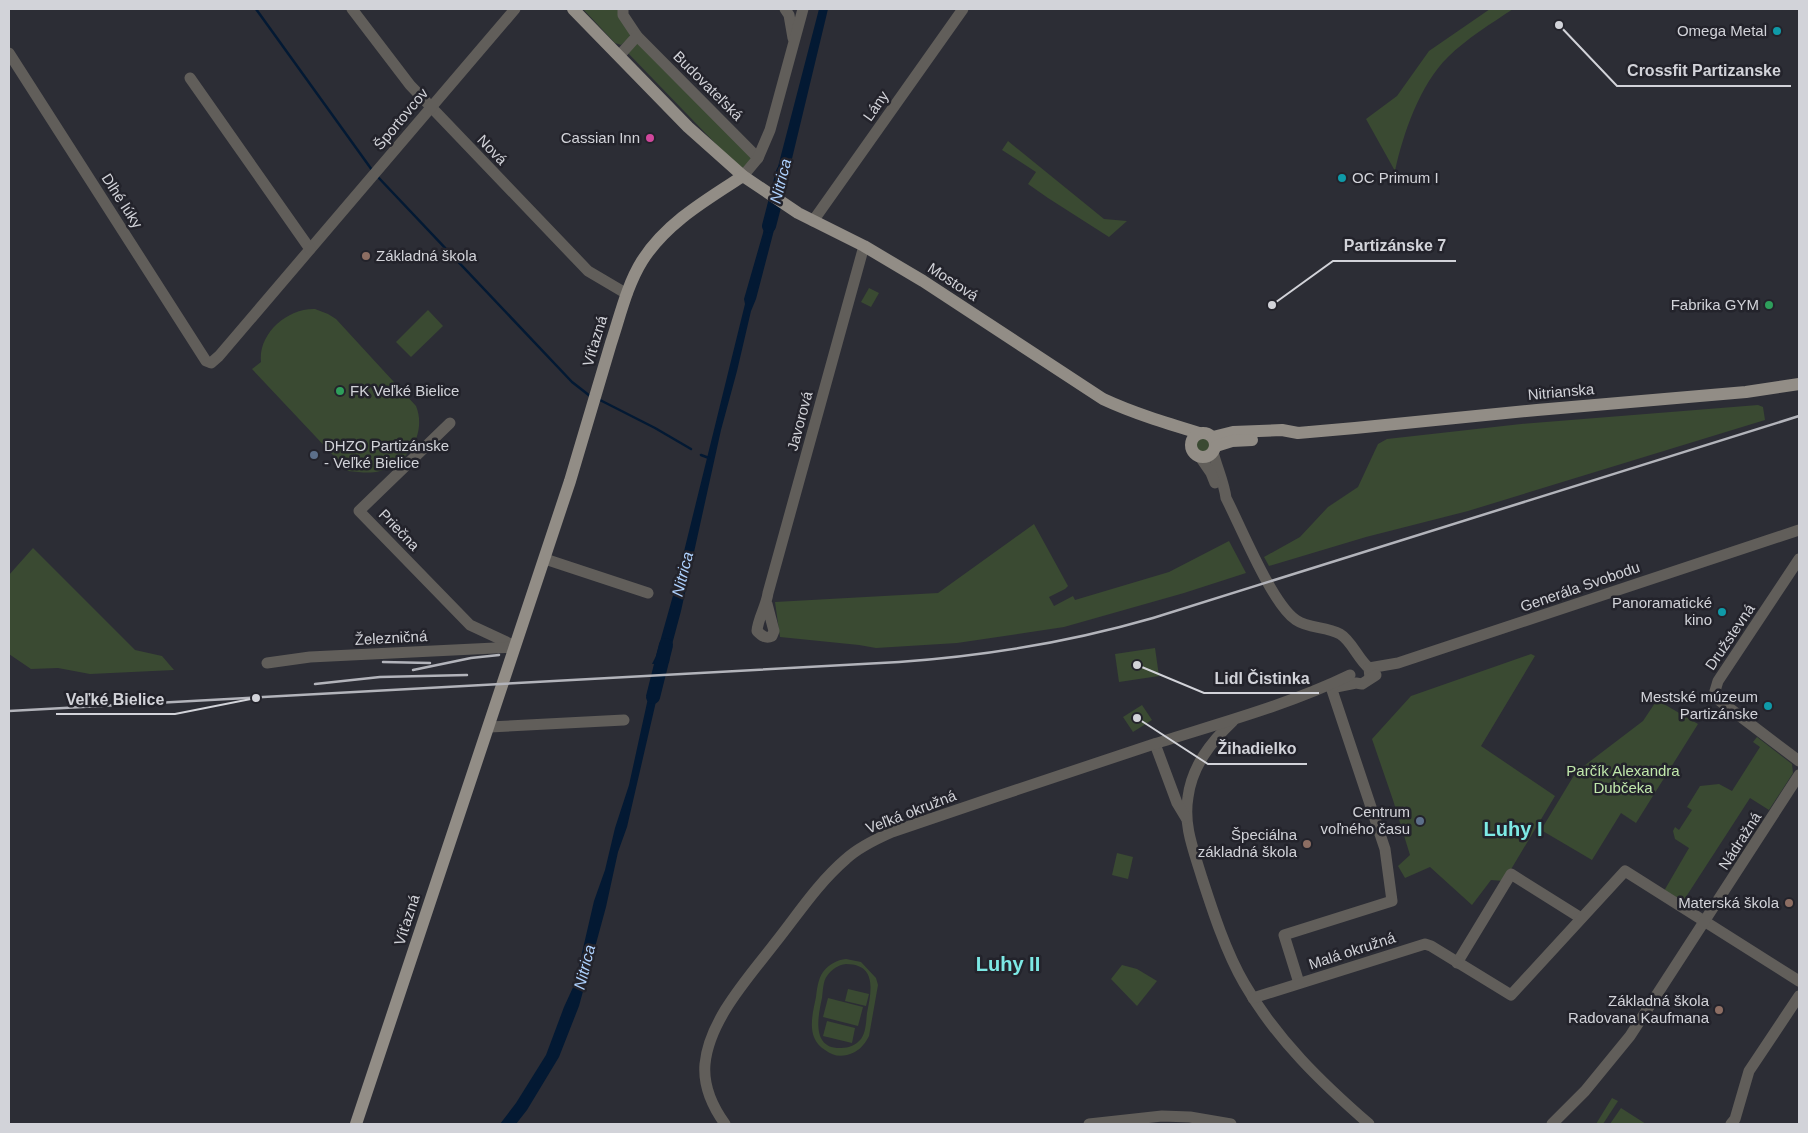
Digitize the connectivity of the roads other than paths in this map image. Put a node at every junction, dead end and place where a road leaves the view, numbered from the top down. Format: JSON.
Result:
{"nodes":[{"id":1,"x":352,"y":9,"type":"edge"},
{"id":2,"x":515,"y":9,"type":"edge"},
{"id":3,"x":573,"y":9,"type":"edge"},
{"id":4,"x":623,"y":9,"type":"edge"},
{"id":5,"x":785,"y":9,"type":"edge"},
{"id":6,"x":803,"y":9,"type":"edge"},
{"id":7,"x":963,"y":9,"type":"edge"},
{"id":8,"x":638,"y":36,"type":"junction"},
{"id":9,"x":794,"y":40,"type":"junction"},
{"id":10,"x":9,"y":53,"type":"edge"},
{"id":11,"x":619,"y":56,"type":"junction"},
{"id":12,"x":190,"y":78,"type":"dead end"},
{"id":13,"x":431,"y":108,"type":"junction"},
{"id":14,"x":758,"y":158,"type":"junction"},
{"id":15,"x":743,"y":176,"type":"junction"},
{"id":16,"x":813,"y":221,"type":"junction"},
{"id":17,"x":864,"y":246,"type":"junction"},
{"id":18,"x":310,"y":249,"type":"junction"},
{"id":19,"x":627,"y":294,"type":"junction"},
{"id":20,"x":211,"y":363,"type":"joint"},
{"id":21,"x":1799,"y":384,"type":"edge"},
{"id":22,"x":450,"y":423,"type":"dead end"},
{"id":23,"x":1195,"y":438,"type":"junction"},
{"id":24,"x":1214,"y":445,"type":"junction"},
{"id":25,"x":1200,"y":457,"type":"junction"},
{"id":26,"x":1226,"y":498,"type":"junction"},
{"id":27,"x":1799,"y":530,"type":"edge"},
{"id":28,"x":545,"y":559,"type":"junction"},
{"id":29,"x":1799,"y":559,"type":"edge"},
{"id":30,"x":648,"y":593,"type":"dead end"},
{"id":31,"x":767,"y":604,"type":"dead end"},
{"id":32,"x":516,"y":646,"type":"junction"},
{"id":33,"x":268,"y":663,"type":"dead end"},
{"id":34,"x":1360,"y":673,"type":"junction"},
{"id":35,"x":1326,"y":688,"type":"junction"},
{"id":36,"x":624,"y":720,"type":"dead end"},
{"id":37,"x":1234,"y":720,"type":"junction"},
{"id":38,"x":489,"y":726,"type":"junction"},
{"id":39,"x":1155,"y":744,"type":"junction"},
{"id":40,"x":1799,"y":761,"type":"edge"},
{"id":41,"x":1799,"y":775,"type":"edge"},
{"id":42,"x":1186,"y":820,"type":"junction"},
{"id":43,"x":1581,"y":918,"type":"junction"},
{"id":44,"x":1704,"y":922,"type":"junction"},
{"id":45,"x":1457,"y":963,"type":"junction"},
{"id":46,"x":1799,"y":981,"type":"edge"},
{"id":47,"x":1299,"y":984,"type":"junction"},
{"id":48,"x":1799,"y":996,"type":"edge"},
{"id":49,"x":1253,"y":998,"type":"junction"},
{"id":50,"x":356,"y":1124,"type":"edge"},
{"id":51,"x":725,"y":1124,"type":"edge"},
{"id":52,"x":1089,"y":1124,"type":"edge"},
{"id":53,"x":1231,"y":1124,"type":"edge"},
{"id":54,"x":1369,"y":1124,"type":"edge"},
{"id":55,"x":1552,"y":1124,"type":"edge"},
{"id":56,"x":1731,"y":1124,"type":"edge"}],
"edges":[{"from":1,"to":13,"type":"street","name":"Nová"},
{"from":2,"to":13,"type":"street","name":"Športovcov"},
{"from":3,"to":11,"type":"main road"},
{"from":4,"to":8,"type":"street","name":"Budovateľská"},
{"from":5,"to":9,"type":"street"},
{"from":6,"to":9,"type":"street"},
{"from":7,"to":16,"type":"street","name":"Lány"},
{"from":8,"to":11,"type":"street"},
{"from":8,"to":14,"type":"street","name":"Budovateľská"},
{"from":9,"to":14,"type":"street"},
{"from":10,"to":20,"type":"street","name":"Dlhé lúky"},
{"from":11,"to":15,"type":"main road"},
{"from":12,"to":18,"type":"street"},
{"from":13,"to":18,"type":"street","name":"Športovcov"},
{"from":13,"to":19,"type":"street","name":"Nová"},
{"from":14,"to":15,"type":"street"},
{"from":15,"to":16,"type":"main road","name":"Mostová"},
{"from":15,"to":19,"type":"main road","name":"Víťazná"},
{"from":16,"to":17,"type":"main road","name":"Mostová"},
{"from":17,"to":23,"type":"main road","name":"Mostová"},
{"from":17,"to":31,"type":"street","name":"Javorová"},
{"from":18,"to":20,"type":"street","name":"Športovcov"},
{"from":19,"to":28,"type":"main road","name":"Víťazná"},
{"from":21,"to":24,"type":"main road","name":"Nitrianska"},
{"from":22,"to":32,"type":"street","name":"Priečna"},
{"from":23,"to":24,"type":"main road"},
{"from":23,"to":25,"type":"main road"},
{"from":24,"to":25,"type":"main road"},
{"from":24,"to":26,"type":"street"},
{"from":25,"to":26,"type":"street"},
{"from":26,"to":34,"type":"street"},
{"from":27,"to":34,"type":"street","name":"Generála Svobodu"},
{"from":28,"to":30,"type":"street"},
{"from":28,"to":32,"type":"main road","name":"Víťazná"},
{"from":29,"to":40,"type":"street","name":"Družstevná"},
{"from":32,"to":33,"type":"street","name":"Železničná"},
{"from":32,"to":38,"type":"main road","name":"Víťazná"},
{"from":34,"to":35,"type":"street","name":"Generála Svobodu"},
{"from":35,"to":37,"type":"street"},
{"from":35,"to":47,"type":"street"},
{"from":36,"to":38,"type":"street"},
{"from":37,"to":39,"type":"street","name":"Veľká okružná"},
{"from":37,"to":42,"type":"street"},
{"from":38,"to":50,"type":"main road","name":"Víťazná"},
{"from":39,"to":42,"type":"street"},
{"from":39,"to":51,"type":"street","name":"Veľká okružná"},
{"from":41,"to":44,"type":"street","name":"Nádražná"},
{"from":42,"to":49,"type":"street"},
{"from":43,"to":44,"type":"street"},
{"from":43,"to":45,"type":"street","name":"Malá okružná"},
{"from":43,"to":45,"type":"street"},
{"from":44,"to":46,"type":"street"},
{"from":44,"to":55,"type":"street","name":"Nádražná"},
{"from":45,"to":47,"type":"street","name":"Malá okružná"},
{"from":47,"to":49,"type":"street","name":"Malá okružná"},
{"from":48,"to":56,"type":"street"},
{"from":49,"to":54,"type":"street"},
{"from":52,"to":53,"type":"street"}]}
